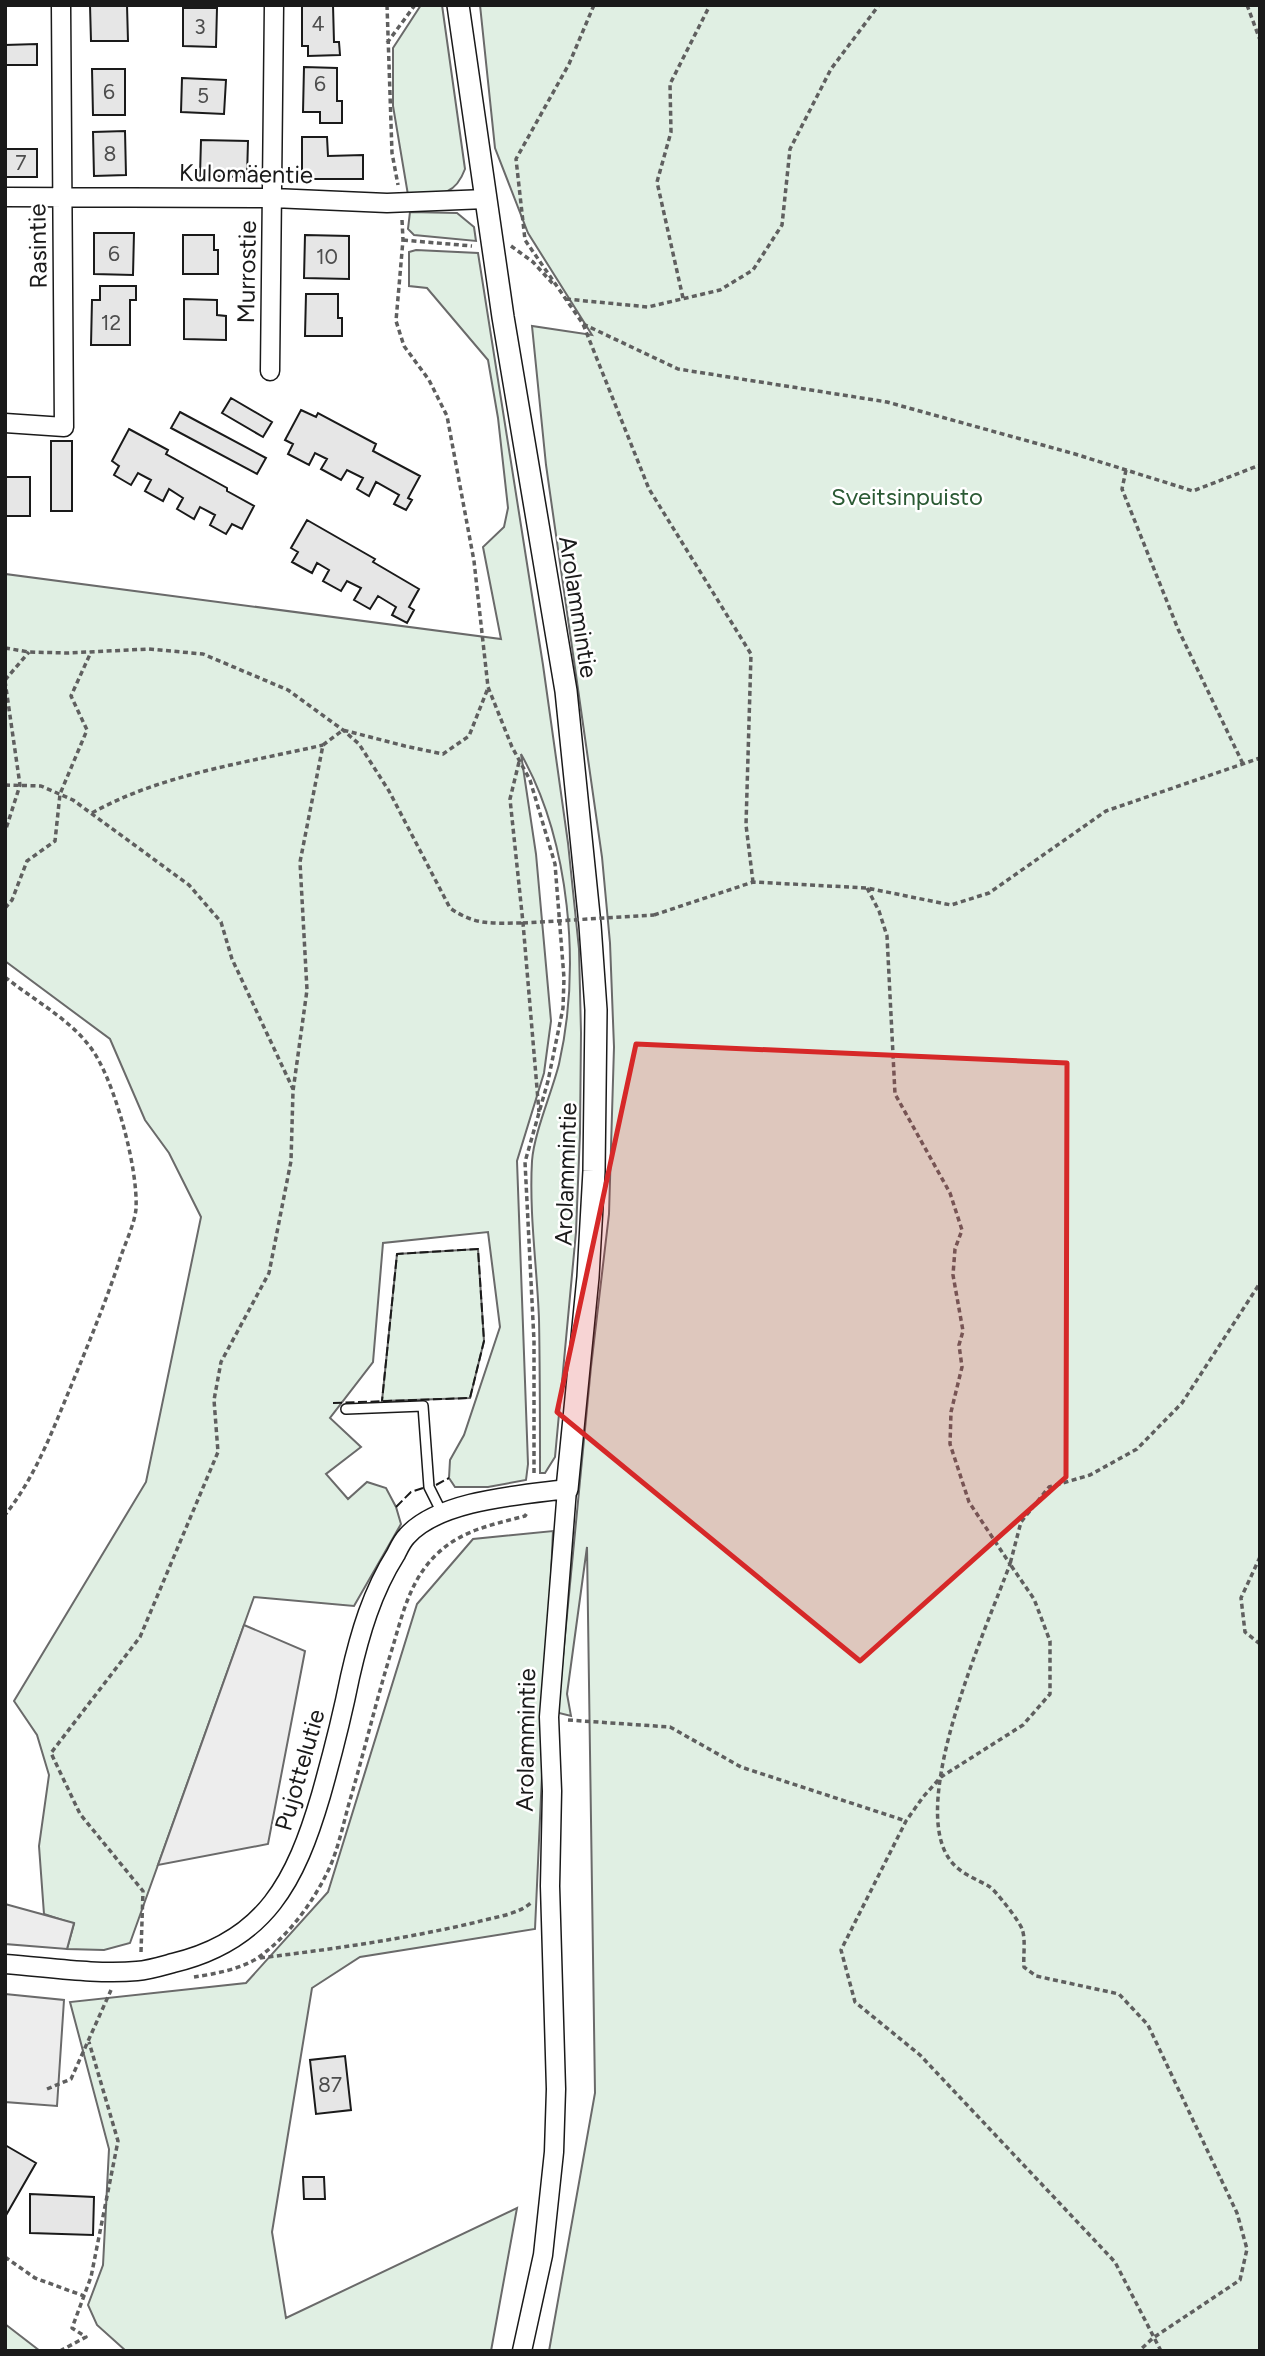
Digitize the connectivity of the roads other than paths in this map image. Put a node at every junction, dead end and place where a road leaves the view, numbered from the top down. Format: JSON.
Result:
{"nodes":[{"id":1,"x":61,"y":5,"type":"edge"},
{"id":2,"x":274,"y":5,"type":"edge"},
{"id":3,"x":458,"y":5,"type":"edge"},
{"id":4,"x":5,"y":197,"type":"edge"},
{"id":5,"x":62,"y":197,"type":"junction"},
{"id":6,"x":273,"y":198,"type":"junction"},
{"id":7,"x":486,"y":199,"type":"junction"},
{"id":8,"x":270,"y":371,"type":"dead end"},
{"id":9,"x":5,"y":424,"type":"edge"},
{"id":10,"x":346,"y":1409,"type":"dead end"},
{"id":11,"x":567,"y":1489,"type":"junction"},
{"id":12,"x":442,"y":1513,"type":"junction"},
{"id":13,"x":5,"y":1964,"type":"edge"},
{"id":14,"x":522,"y":2351,"type":"edge"}],
"edges":[{"from":1,"to":5,"type":"street","name":"Rasintie"},
{"from":2,"to":6,"type":"street","name":"Murrostie"},
{"from":3,"to":7,"type":"street","name":"Arolammintie"},
{"from":4,"to":5,"type":"street","name":"Kulomäentie"},
{"from":5,"to":6,"type":"street","name":"Kulomäentie"},
{"from":5,"to":9,"type":"street","name":"Rasintie"},
{"from":6,"to":7,"type":"street","name":"Kulomäentie"},
{"from":6,"to":8,"type":"street","name":"Murrostie"},
{"from":7,"to":11,"type":"street","name":"Arolammintie"},
{"from":10,"to":12,"type":"lane"},
{"from":11,"to":12,"type":"street","name":"Pujottelutie"},
{"from":11,"to":14,"type":"street","name":"Arolammintie"},
{"from":12,"to":13,"type":"street","name":"Pujottelutie"}]}
